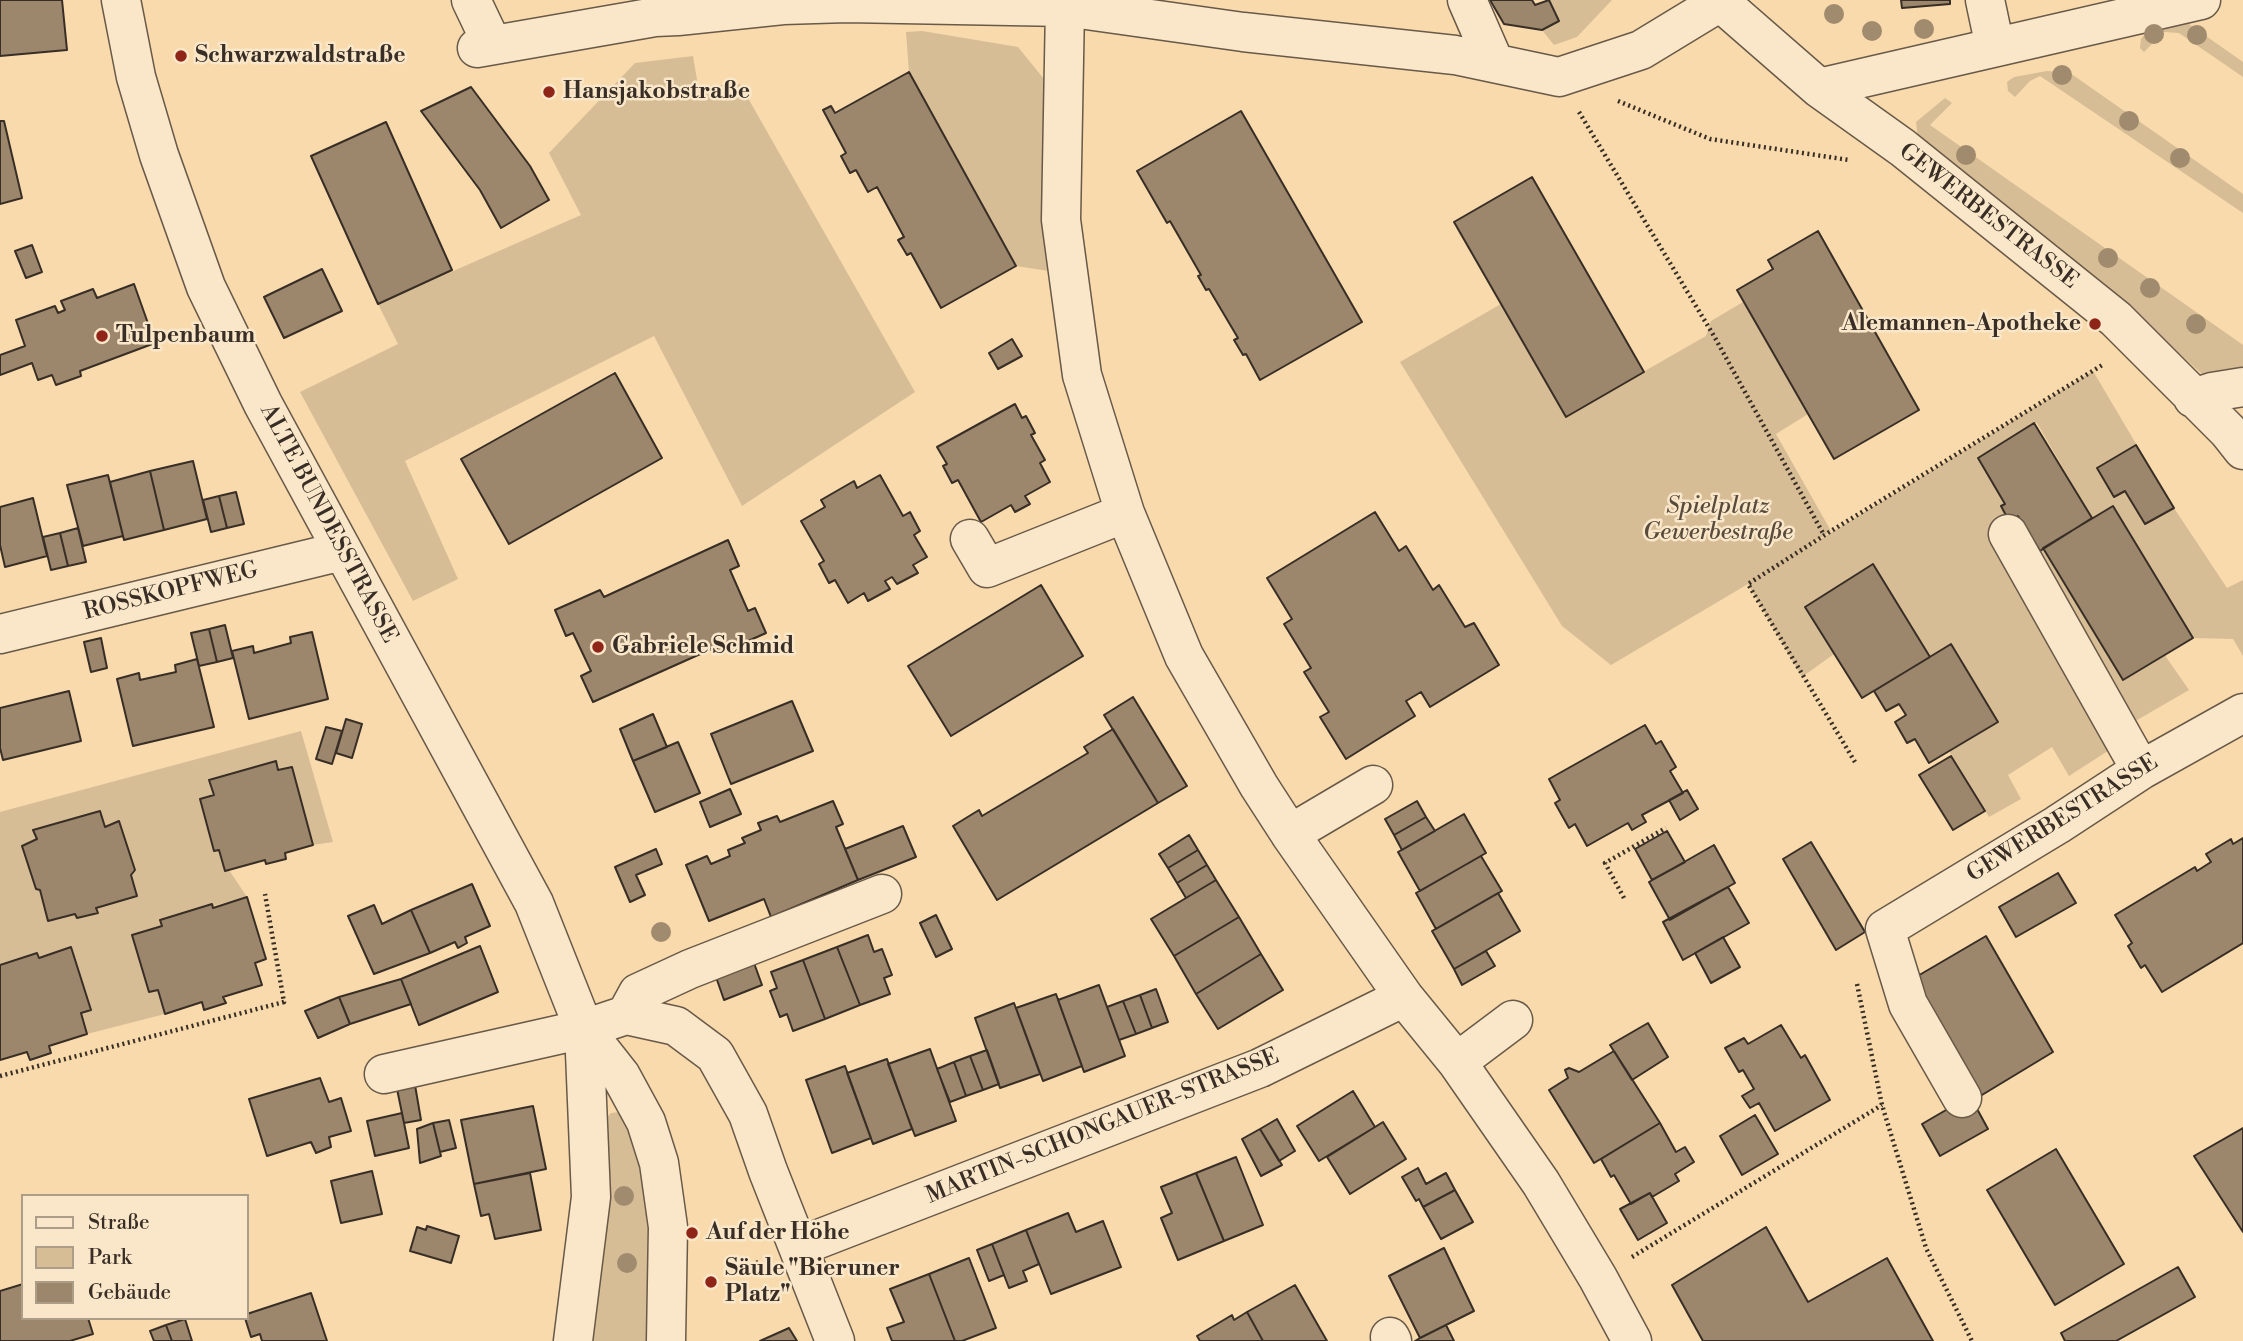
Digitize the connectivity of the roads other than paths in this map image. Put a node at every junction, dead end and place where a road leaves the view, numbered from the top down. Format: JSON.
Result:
{"nodes":[{"id":1,"x":121,"y":0,"type":"edge"},
{"id":2,"x":471,"y":0,"type":"edge"},
{"id":3,"x":1247,"y":0,"type":"edge"},
{"id":4,"x":1468,"y":0,"type":"edge"},
{"id":5,"x":1985,"y":0,"type":"edge"},
{"id":6,"x":2201,"y":0,"type":"edge"},
{"id":7,"x":846,"y":1,"type":"edge"},
{"id":8,"x":1719,"y":1,"type":"edge"},
{"id":9,"x":2148,"y":6,"type":"edge"},
{"id":10,"x":1065,"y":7,"type":"junction"},
{"id":11,"x":674,"y":8,"type":"edge"},
{"id":12,"x":1267,"y":35,"type":"junction"},
{"id":13,"x":1995,"y":47,"type":"junction"},
{"id":14,"x":1494,"y":62,"type":"junction"},
{"id":15,"x":1819,"y":88,"type":"junction"},
{"id":16,"x":2243,"y":387,"type":"edge"},
{"id":17,"x":2193,"y":398,"type":"junction"},
{"id":18,"x":2243,"y":450,"type":"edge"},
{"id":19,"x":1125,"y":513,"type":"junction"},
{"id":20,"x":2008,"y":534,"type":"dead end"},
{"id":21,"x":970,"y":539,"type":"dead end"},
{"id":22,"x":342,"y":551,"type":"junction"},
{"id":23,"x":0,"y":634,"type":"edge"},
{"id":24,"x":2243,"y":713,"type":"edge"},
{"id":25,"x":2141,"y":770,"type":"junction"},
{"id":26,"x":1373,"y":785,"type":"dead end"},
{"id":27,"x":1290,"y":834,"type":"junction"},
{"id":28,"x":882,"y":894,"type":"dead end"},
{"id":29,"x":1404,"y":997,"type":"junction"},
{"id":30,"x":626,"y":1015,"type":"junction"},
{"id":31,"x":1513,"y":1020,"type":"dead end"},
{"id":32,"x":584,"y":1029,"type":"junction"},
{"id":33,"x":1457,"y":1062,"type":"junction"},
{"id":34,"x":384,"y":1074,"type":"dead end"},
{"id":35,"x":1962,"y":1098,"type":"dead end"},
{"id":36,"x":798,"y":1247,"type":"junction"},
{"id":37,"x":573,"y":1341,"type":"edge"},
{"id":38,"x":666,"y":1341,"type":"edge"},
{"id":39,"x":835,"y":1341,"type":"edge"},
{"id":40,"x":1632,"y":1341,"type":"edge"}],
"edges":[{"from":1,"to":22,"type":"street","name":"ALTE BUNDESSTRASSE"},
{"from":2,"to":11,"type":"street"},
{"from":3,"to":12,"type":"street"},
{"from":4,"to":14,"type":"street"},
{"from":5,"to":13,"type":"street"},
{"from":6,"to":9,"type":"street"},
{"from":7,"to":10,"type":"street"},
{"from":7,"to":11,"type":"street"},
{"from":8,"to":14,"type":"street"},
{"from":8,"to":15,"type":"street","name":"GEWERBESTRASSE"},
{"from":9,"to":13,"type":"street"},
{"from":10,"to":12,"type":"street"},
{"from":10,"to":19,"type":"street"},
{"from":12,"to":14,"type":"street"},
{"from":13,"to":15,"type":"street"},
{"from":15,"to":17,"type":"street","name":"GEWERBESTRASSE"},
{"from":16,"to":17,"type":"street"},
{"from":17,"to":18,"type":"street","name":"GEWERBESTRASSE"},
{"from":19,"to":21,"type":"street"},
{"from":19,"to":27,"type":"street"},
{"from":20,"to":25,"type":"street"},
{"from":22,"to":23,"type":"street","name":"ROSSKOPFWEG"},
{"from":22,"to":32,"type":"street","name":"ALTE BUNDESSTRASSE"},
{"from":24,"to":25,"type":"street","name":"GEWERBESTRASSE"},
{"from":25,"to":35,"type":"street","name":"GEWERBESTRASSE"},
{"from":26,"to":27,"type":"street"},
{"from":27,"to":29,"type":"street"},
{"from":28,"to":30,"type":"street"},
{"from":29,"to":33,"type":"street"},
{"from":29,"to":36,"type":"street","name":"MARTIN-SCHONGAUER-STRASSE"},
{"from":30,"to":32,"type":"street"},
{"from":30,"to":36,"type":"street"},
{"from":31,"to":33,"type":"street"},
{"from":32,"to":34,"type":"street"},
{"from":32,"to":37,"type":"street","name":"ALTE BUNDESSTRASSE"},
{"from":32,"to":38,"type":"street","name":"ALTE BUNDESSTRASSE"},
{"from":33,"to":40,"type":"street"},
{"from":36,"to":39,"type":"street"}]}
